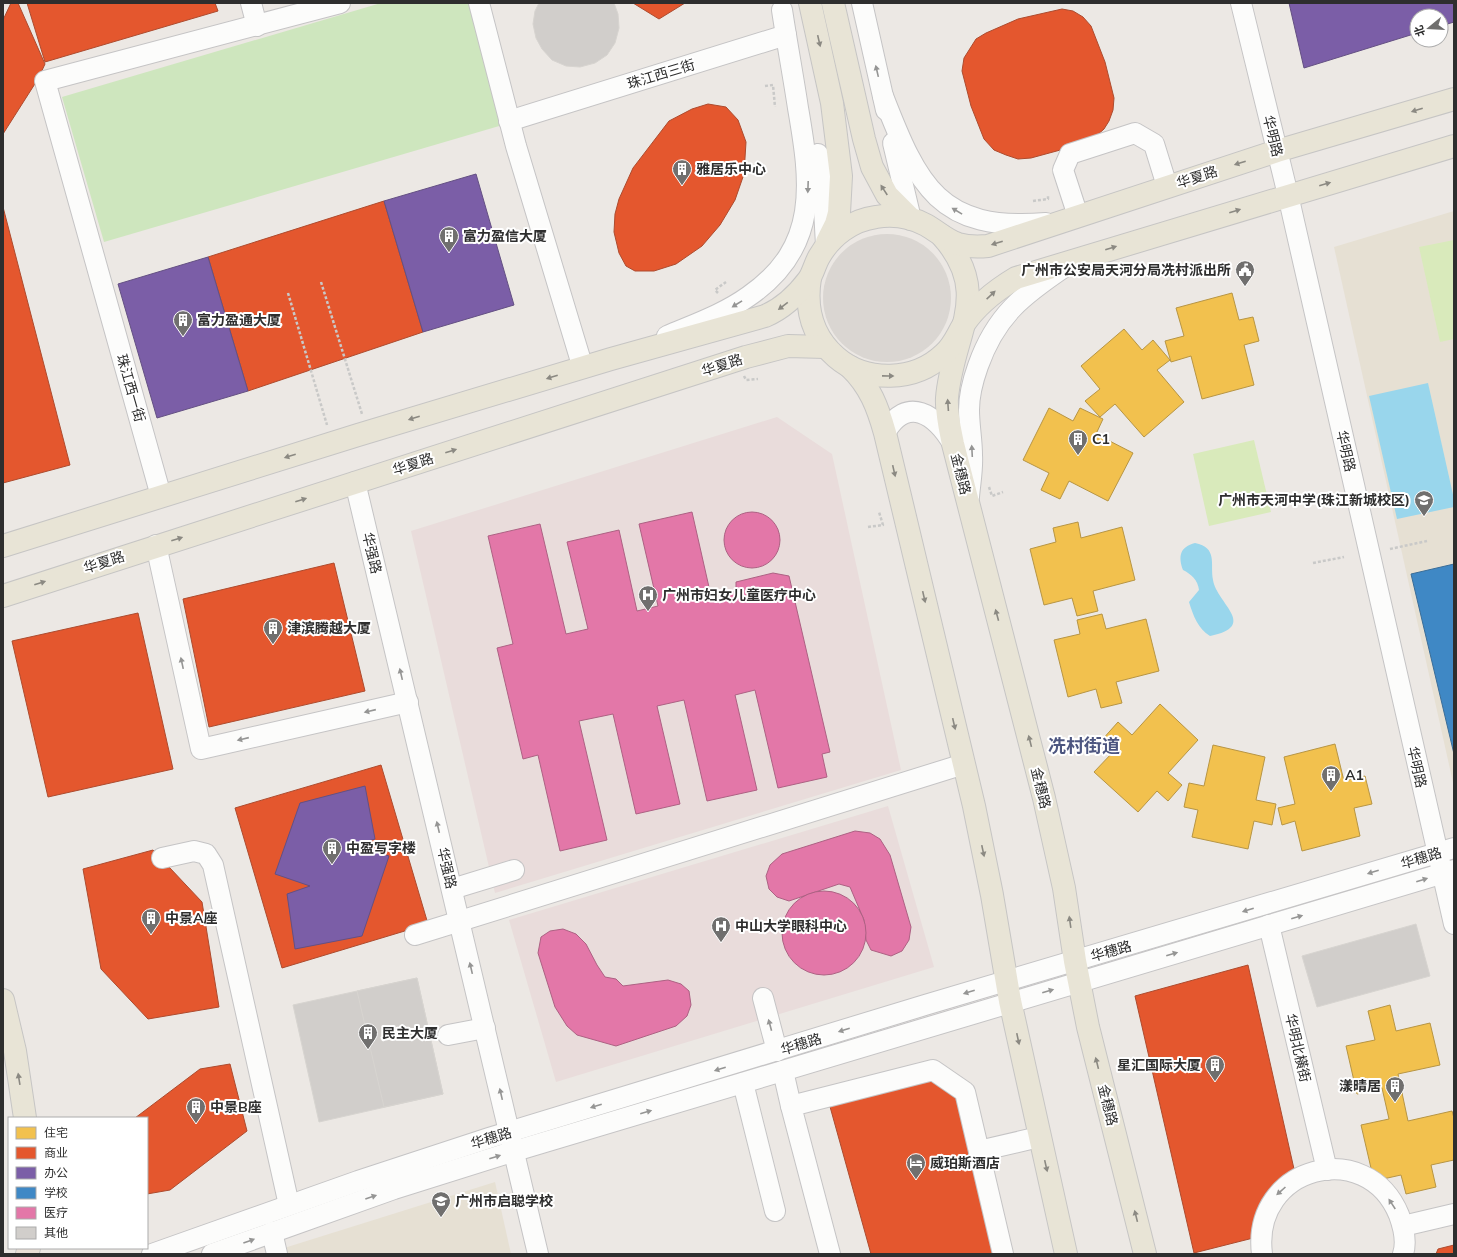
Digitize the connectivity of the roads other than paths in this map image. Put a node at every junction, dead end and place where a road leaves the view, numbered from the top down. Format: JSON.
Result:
{"nodes":[{"id":1,"x":251,"y":3,"type":"edge"},
{"id":2,"x":340,"y":3,"type":"edge"},
{"id":3,"x":479,"y":3,"type":"edge"},
{"id":4,"x":810,"y":3,"type":"edge"},
{"id":5,"x":833,"y":3,"type":"edge"},
{"id":6,"x":862,"y":3,"type":"edge"},
{"id":7,"x":1241,"y":3,"type":"edge"},
{"id":8,"x":781,"y":6,"type":"edge"},
{"id":9,"x":257,"y":26,"type":"junction"},
{"id":10,"x":786,"y":35,"type":"junction"},
{"id":11,"x":883,"y":96,"type":"junction"},
{"id":12,"x":1454,"y":98,"type":"edge"},
{"id":13,"x":536,"y":113,"type":"junction"},
{"id":14,"x":509,"y":120,"type":"junction"},
{"id":15,"x":516,"y":146,"type":"junction"},
{"id":16,"x":1454,"y":146,"type":"edge"},
{"id":17,"x":1277,"y":151,"type":"junction"},
{"id":18,"x":1167,"y":186,"type":"junction"},
{"id":19,"x":1288,"y":195,"type":"junction"},
{"id":20,"x":911,"y":219,"type":"junction"},
{"id":21,"x":1071,"y":219,"type":"junction"},
{"id":22,"x":942,"y":236,"type":"junction"},
{"id":23,"x":826,"y":245,"type":"junction"},
{"id":24,"x":1078,"y":258,"type":"junction"},
{"id":25,"x":810,"y":278,"type":"junction"},
{"id":26,"x":964,"y":324,"type":"junction"},
{"id":27,"x":730,"y":327,"type":"junction"},
{"id":28,"x":826,"y":347,"type":"junction"},
{"id":29,"x":611,"y":359,"type":"junction"},
{"id":30,"x":738,"y":359,"type":"junction"},
{"id":31,"x":583,"y":368,"type":"junction"},
{"id":32,"x":850,"y":368,"type":"junction"},
{"id":33,"x":885,"y":433,"type":"junction"},
{"id":34,"x":953,"y":444,"type":"junction"},
{"id":35,"x":355,"y":482,"type":"junction"},
{"id":36,"x":161,"y":496,"type":"junction"},
{"id":37,"x":968,"y":504,"type":"junction"},
{"id":38,"x":3,"y":546,"type":"edge"},
{"id":39,"x":156,"y":546,"type":"junction"},
{"id":40,"x":3,"y":596,"type":"edge"},
{"id":41,"x":408,"y":702,"type":"junction"},
{"id":42,"x":964,"y":764,"type":"junction"},
{"id":43,"x":1445,"y":850,"type":"edge"},
{"id":44,"x":162,"y":858,"type":"dead end"},
{"id":45,"x":514,"y":870,"type":"dead end"},
{"id":46,"x":1448,"y":872,"type":"edge"},
{"id":47,"x":452,"y":889,"type":"junction"},
{"id":48,"x":460,"y":920,"type":"junction"},
{"id":49,"x":1454,"y":924,"type":"edge"},
{"id":50,"x":1269,"y":926,"type":"junction"},
{"id":51,"x":415,"y":934,"type":"dead end"},
{"id":52,"x":1077,"y":971,"type":"junction"},
{"id":53,"x":1008,"y":991,"type":"junction"},
{"id":54,"x":763,"y":998,"type":"dead end"},
{"id":55,"x":3,"y":1000,"type":"edge"},
{"id":56,"x":485,"y":1028,"type":"junction"},
{"id":57,"x":448,"y":1035,"type":"dead end"},
{"id":58,"x":777,"y":1051,"type":"junction"},
{"id":59,"x":783,"y":1071,"type":"junction"},
{"id":60,"x":743,"y":1083,"type":"junction"},
{"id":61,"x":791,"y":1106,"type":"junction"},
{"id":62,"x":25,"y":1117,"type":"edge"},
{"id":63,"x":1039,"y":1137,"type":"junction"},
{"id":64,"x":512,"y":1141,"type":"junction"},
{"id":65,"x":979,"y":1151,"type":"junction"},
{"id":66,"x":1327,"y":1170,"type":"junction"},
{"id":67,"x":289,"y":1205,"type":"junction"},
{"id":68,"x":775,"y":1211,"type":"dead end"},
{"id":69,"x":1454,"y":1214,"type":"edge"},
{"id":70,"x":1403,"y":1226,"type":"junction"},
{"id":71,"x":272,"y":1232,"type":"junction"},
{"id":72,"x":152,"y":1254,"type":"edge"},
{"id":73,"x":212,"y":1254,"type":"edge"},
{"id":74,"x":277,"y":1254,"type":"edge"},
{"id":75,"x":538,"y":1254,"type":"edge"},
{"id":76,"x":830,"y":1254,"type":"edge"},
{"id":77,"x":1003,"y":1254,"type":"edge"},
{"id":78,"x":1066,"y":1254,"type":"edge"},
{"id":79,"x":1145,"y":1254,"type":"edge"},
{"id":80,"x":1262,"y":1254,"type":"edge"},
{"id":81,"x":1403,"y":1254,"type":"edge"}],
"edges":[{"from":1,"to":9,"type":"street"},
{"from":2,"to":9,"type":"street"},
{"from":3,"to":14,"type":"street"},
{"from":4,"to":23,"type":"main road","one_way":true},
{"from":20,"to":5,"type":"main road","one_way":true},
{"from":11,"to":6,"type":"street","one_way":true},
{"from":7,"to":17,"type":"street","name":"华明路"},
{"from":8,"to":10,"type":"street"},
{"from":8,"to":23,"type":"street"},
{"from":9,"to":36,"type":"street","name":"珠江西一街"},
{"from":10,"to":13,"type":"street","name":"珠江西三街"},
{"from":10,"to":29,"type":"street","one_way":true},
{"from":11,"to":20,"type":"street"},
{"from":21,"to":11,"type":"street","one_way":true},
{"from":12,"to":17,"type":"main road","name":"华夏路","one_way":true},
{"from":13,"to":14,"type":"street","name":"珠江西三街"},
{"from":13,"to":15,"type":"street"},
{"from":14,"to":15,"type":"street"},
{"from":15,"to":31,"type":"street"},
{"from":19,"to":16,"type":"main road","name":"华夏路","one_way":true},
{"from":17,"to":18,"type":"main road","name":"华夏路","one_way":true},
{"from":17,"to":19,"type":"street","name":"华明路"},
{"from":18,"to":21,"type":"main road","name":"华夏路"},
{"from":18,"to":21,"type":"street"},
{"from":24,"to":19,"type":"main road","name":"华夏路","one_way":true},
{"from":19,"to":43,"type":"street","name":"华明路"},
{"from":20,"to":22,"type":"main road","name":"华夏路"},
{"from":20,"to":23,"type":"main road","name":"华夏路"},
{"from":21,"to":22,"type":"main road","name":"华夏路","one_way":true},
{"from":22,"to":26,"type":"main road","name":"华夏路"},
{"from":23,"to":25,"type":"main road","name":"华夏路"},
{"from":26,"to":24,"type":"main road","name":"华夏路","one_way":true},
{"from":37,"to":24,"type":"street","one_way":true},
{"from":25,"to":27,"type":"main road","name":"华夏路","one_way":true},
{"from":25,"to":28,"type":"main road","name":"华夏路"},
{"from":32,"to":26,"type":"main road","name":"华夏路","one_way":true},
{"from":34,"to":26,"type":"main road","name":"金穗路","one_way":true},
{"from":27,"to":29,"type":"main road","name":"华夏路"},
{"from":27,"to":30,"type":"main road"},
{"from":28,"to":30,"type":"main road","name":"华夏路"},
{"from":28,"to":32,"type":"main road","name":"华夏路"},
{"from":29,"to":31,"type":"main road","name":"华夏路"},
{"from":35,"to":30,"type":"main road","name":"华夏路","one_way":true},
{"from":31,"to":36,"type":"main road","name":"华夏路","one_way":true},
{"from":32,"to":33,"type":"main road"},
{"from":33,"to":34,"type":"street"},
{"from":33,"to":42,"type":"main road","one_way":true},
{"from":34,"to":37,"type":"main road","name":"金穗路"},
{"from":39,"to":35,"type":"main road","name":"华夏路","one_way":true},
{"from":41,"to":35,"type":"street","name":"华强路","one_way":true},
{"from":36,"to":38,"type":"main road","name":"华夏路"},
{"from":52,"to":37,"type":"main road","name":"金穗路","one_way":true},
{"from":40,"to":39,"type":"main road","name":"华夏路","one_way":true},
{"from":41,"to":39,"type":"street","one_way":true},
{"from":47,"to":41,"type":"street","name":"华强路","one_way":true},
{"from":42,"to":48,"type":"street"},
{"from":42,"to":53,"type":"main road","one_way":true},
{"from":43,"to":46,"type":"street","name":"华明路"},
{"from":43,"to":52,"type":"street","name":"华穗路","one_way":true},
{"from":44,"to":67,"type":"street"},
{"from":45,"to":47,"type":"street"},
{"from":46,"to":49,"type":"street","name":"华明路"},
{"from":50,"to":46,"type":"street","name":"华穗路","one_way":true},
{"from":47,"to":48,"type":"street","name":"华强路"},
{"from":48,"to":51,"type":"street"},
{"from":56,"to":48,"type":"street","name":"华强路","one_way":true},
{"from":52,"to":50,"type":"street","name":"华穗路","one_way":true},
{"from":50,"to":66,"type":"street","name":"华明北橫街"},
{"from":52,"to":53,"type":"street","name":"华穗路"},
{"from":79,"to":52,"type":"main road","name":"金穗路","one_way":true},
{"from":53,"to":58,"type":"street","name":"华穗路","one_way":true},
{"from":53,"to":59,"type":"street","name":"华穗路"},
{"from":53,"to":63,"type":"main road","one_way":true},
{"from":58,"to":54,"type":"street","one_way":true},
{"from":62,"to":55,"type":"main road","one_way":true},
{"from":56,"to":57,"type":"street"},
{"from":64,"to":56,"type":"street","name":"华强路","one_way":true},
{"from":58,"to":64,"type":"street","name":"华穗路","one_way":true},
{"from":59,"to":60,"type":"street","name":"华穗路"},
{"from":59,"to":61,"type":"street"},
{"from":64,"to":60,"type":"street","name":"华穗路","one_way":true},
{"from":60,"to":68,"type":"street"},
{"from":61,"to":65,"type":"street"},
{"from":61,"to":76,"type":"street"},
{"from":63,"to":65,"type":"street"},
{"from":63,"to":78,"type":"main road","one_way":true},
{"from":64,"to":67,"type":"street","name":"华穗路"},
{"from":71,"to":64,"type":"street","name":"华穗路","one_way":true},
{"from":64,"to":75,"type":"street","name":"华强路"},
{"from":65,"to":77,"type":"street"},
{"from":70,"to":66,"type":"street","one_way":true},
{"from":66,"to":80,"type":"street","one_way":true},
{"from":67,"to":72,"type":"street","name":"华穗路"},
{"from":69,"to":70,"type":"street"},
{"from":70,"to":81,"type":"street"},
{"from":73,"to":71,"type":"street","name":"华穗路","one_way":true},
{"from":71,"to":74,"type":"street"}]}
